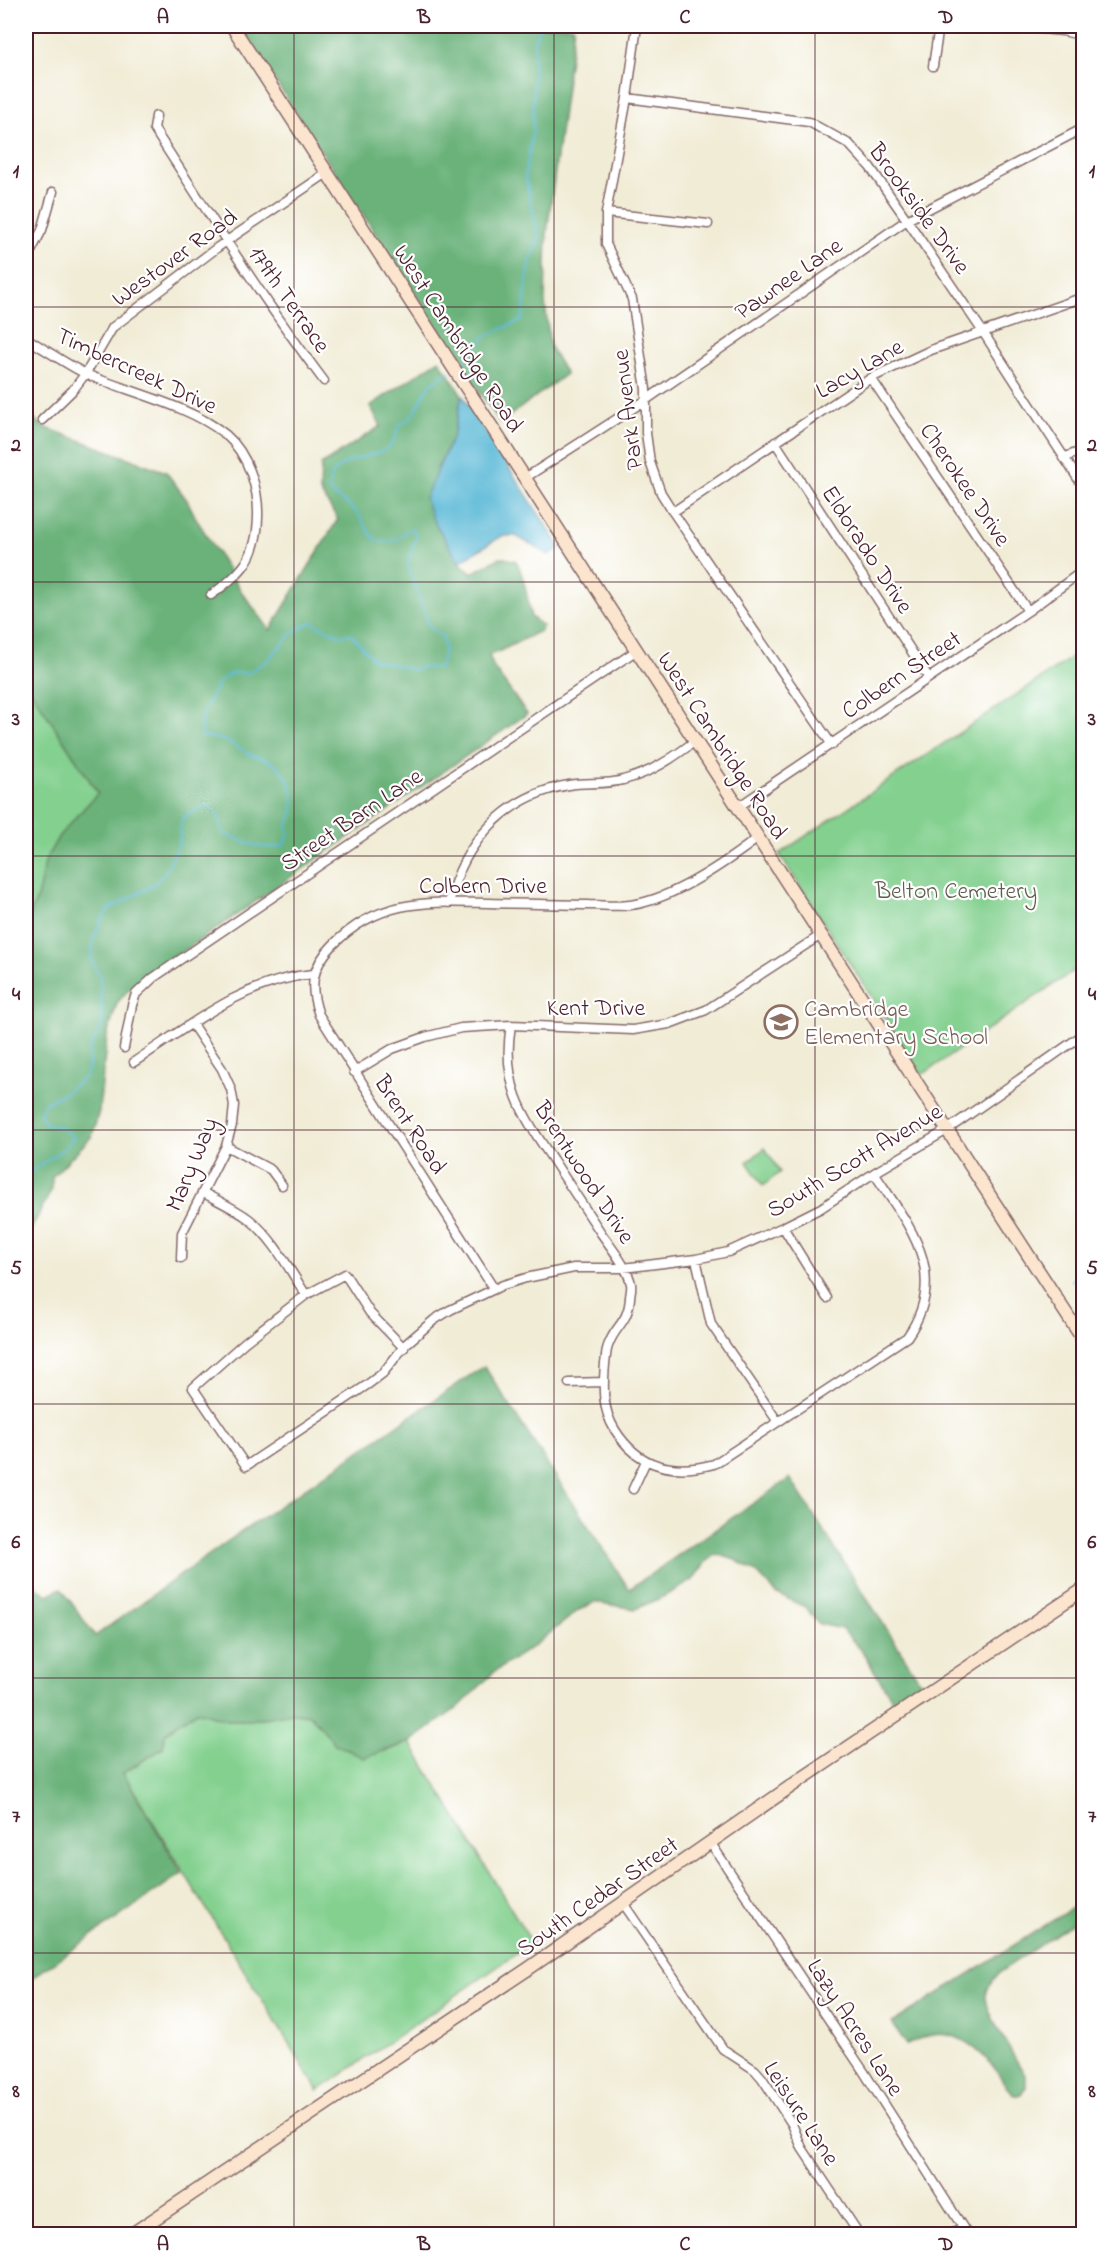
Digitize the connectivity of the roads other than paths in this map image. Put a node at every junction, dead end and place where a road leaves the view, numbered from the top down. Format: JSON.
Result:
{"nodes":[{"id":1,"x":232,"y":26,"type":"edge"},
{"id":2,"x":637,"y":26,"type":"edge"},
{"id":3,"x":939,"y":26,"type":"edge"},
{"id":4,"x":1008,"y":26,"type":"edge"},
{"id":5,"x":1083,"y":36,"type":"edge"},
{"id":6,"x":933,"y":66,"type":"dead end"},
{"id":7,"x":627,"y":98,"type":"junction"},
{"id":8,"x":156,"y":116,"type":"dead end"},
{"id":9,"x":1083,"y":128,"type":"edge"},
{"id":10,"x":327,"y":173,"type":"junction"},
{"id":11,"x":53,"y":192,"type":"dead end"},
{"id":12,"x":606,"y":213,"type":"junction"},
{"id":13,"x":907,"y":219,"type":"junction"},
{"id":14,"x":708,"y":224,"type":"dead end"},
{"id":15,"x":226,"y":242,"type":"junction"},
{"id":16,"x":26,"y":261,"type":"edge"},
{"id":17,"x":1083,"y":297,"type":"edge"},
{"id":18,"x":983,"y":332,"type":"junction"},
{"id":19,"x":26,"y":338,"type":"edge"},
{"id":20,"x":86,"y":374,"type":"junction"},
{"id":21,"x":871,"y":378,"type":"junction"},
{"id":22,"x":324,"y":381,"type":"dead end"},
{"id":23,"x":646,"y":400,"type":"junction"},
{"id":24,"x":42,"y":420,"type":"dead end"},
{"id":25,"x":775,"y":442,"type":"junction"},
{"id":26,"x":1083,"y":450,"type":"edge"},
{"id":27,"x":1063,"y":458,"type":"junction"},
{"id":28,"x":525,"y":478,"type":"junction"},
{"id":29,"x":1083,"y":488,"type":"edge"},
{"id":30,"x":673,"y":512,"type":"junction"},
{"id":31,"x":1083,"y":570,"type":"edge"},
{"id":32,"x":211,"y":595,"type":"dead end"},
{"id":33,"x":1028,"y":611,"type":"junction"},
{"id":34,"x":637,"y":650,"type":"junction"},
{"id":35,"x":928,"y":678,"type":"junction"},
{"id":36,"x":695,"y":741,"type":"junction"},
{"id":37,"x":832,"y":745,"type":"junction"},
{"id":38,"x":738,"y":807,"type":"junction"},
{"id":39,"x":758,"y":838,"type":"junction"},
{"id":40,"x":449,"y":903,"type":"junction"},
{"id":41,"x":821,"y":935,"type":"junction"},
{"id":42,"x":313,"y":974,"type":"junction"},
{"id":43,"x":192,"y":1024,"type":"junction"},
{"id":44,"x":511,"y":1025,"type":"junction"},
{"id":45,"x":1083,"y":1034,"type":"edge"},
{"id":46,"x":124,"y":1048,"type":"dead end"},
{"id":47,"x":134,"y":1062,"type":"dead end"},
{"id":48,"x":354,"y":1072,"type":"junction"},
{"id":49,"x":947,"y":1130,"type":"junction"},
{"id":50,"x":226,"y":1146,"type":"junction"},
{"id":51,"x":874,"y":1173,"type":"junction"},
{"id":52,"x":282,"y":1185,"type":"dead end"},
{"id":53,"x":204,"y":1193,"type":"junction"},
{"id":54,"x":783,"y":1227,"type":"junction"},
{"id":55,"x":181,"y":1258,"type":"dead end"},
{"id":56,"x":696,"y":1259,"type":"junction"},
{"id":57,"x":623,"y":1268,"type":"junction"},
{"id":58,"x":494,"y":1289,"type":"junction"},
{"id":59,"x":306,"y":1295,"type":"junction"},
{"id":60,"x":827,"y":1298,"type":"dead end"},
{"id":61,"x":1083,"y":1341,"type":"edge"},
{"id":62,"x":404,"y":1348,"type":"junction"},
{"id":63,"x":603,"y":1382,"type":"junction"},
{"id":64,"x":569,"y":1383,"type":"dead end"},
{"id":65,"x":778,"y":1422,"type":"junction"},
{"id":66,"x":646,"y":1461,"type":"junction"},
{"id":67,"x":633,"y":1489,"type":"dead end"},
{"id":68,"x":1083,"y":1589,"type":"edge"},
{"id":69,"x":710,"y":1842,"type":"junction"},
{"id":70,"x":623,"y":1903,"type":"junction"},
{"id":71,"x":965,"y":2231,"type":"edge"},
{"id":72,"x":132,"y":2235,"type":"edge"},
{"id":73,"x":859,"y":2235,"type":"edge"},
{"id":74,"x":952,"y":2235,"type":"edge"}],
"edges":[{"from":1,"to":10,"type":"street","name":"West Cambridge Road"},
{"from":2,"to":7,"type":"street","name":"Park Avenue"},
{"from":3,"to":6,"type":"street"},
{"from":4,"to":5,"type":"street"},
{"from":7,"to":12,"type":"street","name":"Park Avenue"},
{"from":7,"to":13,"type":"street","name":"Brookside Drive"},
{"from":8,"to":15,"type":"street","name":"179th Terrace"},
{"from":9,"to":13,"type":"street","name":"Pawnee Lane"},
{"from":10,"to":15,"type":"street","name":"Westover Road"},
{"from":10,"to":28,"type":"street","name":"West Cambridge Road"},
{"from":11,"to":16,"type":"street"},
{"from":12,"to":14,"type":"street"},
{"from":12,"to":23,"type":"street","name":"Park Avenue"},
{"from":13,"to":18,"type":"street","name":"Brookside Drive"},
{"from":13,"to":23,"type":"street","name":"Pawnee Lane"},
{"from":15,"to":20,"type":"street","name":"Westover Road"},
{"from":15,"to":22,"type":"street","name":"179th Terrace"},
{"from":17,"to":18,"type":"street","name":"Lacy Lane"},
{"from":18,"to":21,"type":"street","name":"Lacy Lane"},
{"from":18,"to":27,"type":"street","name":"Brookside Drive"},
{"from":19,"to":20,"type":"street","name":"Timbercreek Drive"},
{"from":20,"to":24,"type":"street","name":"Westover Road"},
{"from":20,"to":32,"type":"street","name":"Timbercreek Drive"},
{"from":21,"to":25,"type":"street","name":"Lacy Lane"},
{"from":21,"to":33,"type":"street","name":"Cherokee Drive"},
{"from":23,"to":28,"type":"street","name":"Pawnee Lane"},
{"from":23,"to":30,"type":"street","name":"Park Avenue"},
{"from":25,"to":30,"type":"street","name":"Lacy Lane"},
{"from":25,"to":35,"type":"street","name":"Eldorado Drive"},
{"from":26,"to":27,"type":"street"},
{"from":27,"to":29,"type":"street","name":"Brookside Drive"},
{"from":28,"to":34,"type":"street","name":"West Cambridge Road"},
{"from":30,"to":37,"type":"street","name":"Park Avenue"},
{"from":31,"to":33,"type":"street","name":"Colbern Street"},
{"from":33,"to":35,"type":"street","name":"Colbern Street"},
{"from":34,"to":36,"type":"street","name":"West Cambridge Road"},
{"from":34,"to":46,"type":"street","name":"Street Barn Lane"},
{"from":35,"to":37,"type":"street","name":"Colbern Street"},
{"from":36,"to":38,"type":"street","name":"West Cambridge Road"},
{"from":36,"to":40,"type":"street"},
{"from":37,"to":38,"type":"street","name":"Colbern Street"},
{"from":38,"to":39,"type":"street","name":"West Cambridge Road"},
{"from":39,"to":40,"type":"street","name":"Colbern Drive"},
{"from":39,"to":41,"type":"street","name":"West Cambridge Road"},
{"from":40,"to":42,"type":"street","name":"Colbern Drive"},
{"from":41,"to":44,"type":"street","name":"Kent Drive"},
{"from":41,"to":49,"type":"street","name":"West Cambridge Road"},
{"from":42,"to":43,"type":"street"},
{"from":42,"to":48,"type":"street","name":"Brent Road"},
{"from":43,"to":47,"type":"street"},
{"from":43,"to":50,"type":"street","name":"Mary Way"},
{"from":44,"to":48,"type":"street","name":"Kent Drive"},
{"from":44,"to":57,"type":"street","name":"Brentwood Drive"},
{"from":45,"to":49,"type":"street","name":"South Scott Avenue"},
{"from":48,"to":58,"type":"street","name":"Brent Road"},
{"from":49,"to":51,"type":"street","name":"South Scott Avenue"},
{"from":49,"to":61,"type":"street","name":"West Cambridge Road"},
{"from":50,"to":52,"type":"street"},
{"from":50,"to":53,"type":"street","name":"Mary Way"},
{"from":51,"to":54,"type":"street","name":"South Scott Avenue"},
{"from":51,"to":65,"type":"street"},
{"from":53,"to":55,"type":"street","name":"Mary Way"},
{"from":53,"to":59,"type":"street"},
{"from":54,"to":56,"type":"street","name":"South Scott Avenue"},
{"from":54,"to":60,"type":"street"},
{"from":56,"to":57,"type":"street","name":"South Scott Avenue"},
{"from":56,"to":65,"type":"street"},
{"from":57,"to":58,"type":"street","name":"Brentwood Drive"},
{"from":57,"to":63,"type":"street","name":"Brentwood Drive"},
{"from":58,"to":62,"type":"street"},
{"from":59,"to":62,"type":"street"},
{"from":59,"to":62,"type":"street"},
{"from":63,"to":64,"type":"street"},
{"from":63,"to":66,"type":"street","name":"Brentwood Drive"},
{"from":65,"to":66,"type":"street","name":"Brentwood Drive"},
{"from":66,"to":67,"type":"street"},
{"from":68,"to":69,"type":"street","name":"South Cedar Street"},
{"from":69,"to":70,"type":"street","name":"South Cedar Street"},
{"from":69,"to":71,"type":"street","name":"Lazy Acres Lane"},
{"from":70,"to":72,"type":"street","name":"South Cedar Street"},
{"from":70,"to":73,"type":"street","name":"Leisure Lane"},
{"from":71,"to":74,"type":"street"}]}
